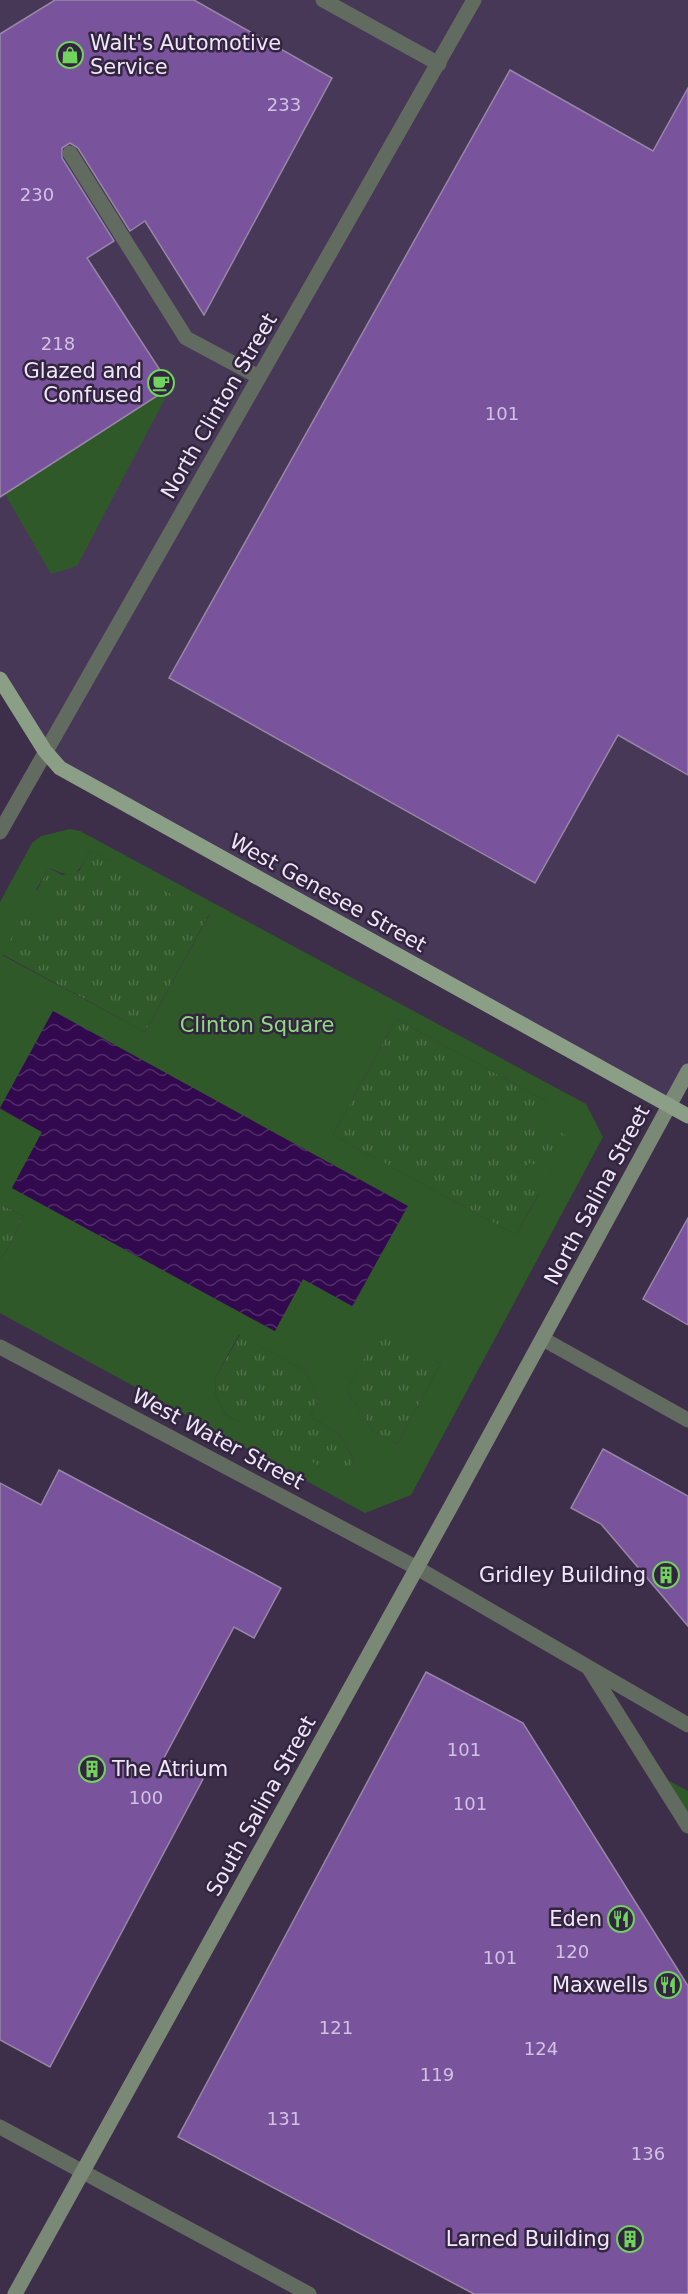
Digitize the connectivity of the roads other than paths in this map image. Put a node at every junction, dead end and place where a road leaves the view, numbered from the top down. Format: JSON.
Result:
{"nodes":[{"id":1,"x":323,"y":0,"type":"edge"},
{"id":2,"x":474,"y":0,"type":"edge"},
{"id":3,"x":439,"y":64,"type":"junction"},
{"id":4,"x":70,"y":153,"type":"dead end"},
{"id":5,"x":259,"y":377,"type":"junction"},
{"id":6,"x":0,"y":679,"type":"edge"},
{"id":7,"x":45,"y":751,"type":"junction"},
{"id":8,"x":0,"y":832,"type":"edge"},
{"id":9,"x":688,"y":1071,"type":"edge"},
{"id":10,"x":669,"y":1106,"type":"junction"},
{"id":11,"x":688,"y":1116,"type":"edge"},
{"id":12,"x":543,"y":1339,"type":"junction"},
{"id":13,"x":0,"y":1347,"type":"edge"},
{"id":14,"x":688,"y":1420,"type":"edge"},
{"id":15,"x":417,"y":1568,"type":"junction"},
{"id":16,"x":588,"y":1667,"type":"junction"},
{"id":17,"x":688,"y":1725,"type":"edge"},
{"id":18,"x":688,"y":1826,"type":"edge"},
{"id":19,"x":0,"y":2127,"type":"edge"},
{"id":20,"x":84,"y":2171,"type":"junction"},
{"id":21,"x":15,"y":2294,"type":"edge"},
{"id":22,"x":309,"y":2294,"type":"edge"}],
"edges":[{"from":1,"to":3,"type":"street"},
{"from":2,"to":3,"type":"street","name":"North Clinton Street"},
{"from":3,"to":5,"type":"street","name":"North Clinton Street"},
{"from":4,"to":5,"type":"street"},
{"from":5,"to":7,"type":"street","name":"North Clinton Street"},
{"from":6,"to":7,"type":"main road","name":"West Genesee Street"},
{"from":7,"to":8,"type":"street","name":"North Clinton Street"},
{"from":7,"to":10,"type":"main road","name":"West Genesee Street"},
{"from":9,"to":10,"type":"main road","name":"North Salina Street"},
{"from":10,"to":11,"type":"main road","name":"West Genesee Street"},
{"from":10,"to":12,"type":"main road","name":"North Salina Street"},
{"from":12,"to":14,"type":"street"},
{"from":12,"to":15,"type":"main road","name":"South Salina Street"},
{"from":13,"to":15,"type":"street","name":"West Water Street"},
{"from":15,"to":16,"type":"street","name":"West Water Street"},
{"from":15,"to":20,"type":"main road","name":"South Salina Street"},
{"from":16,"to":17,"type":"street","name":"West Water Street"},
{"from":16,"to":18,"type":"street"},
{"from":19,"to":20,"type":"street"},
{"from":20,"to":21,"type":"main road","name":"South Salina Street"},
{"from":20,"to":22,"type":"street"}]}
